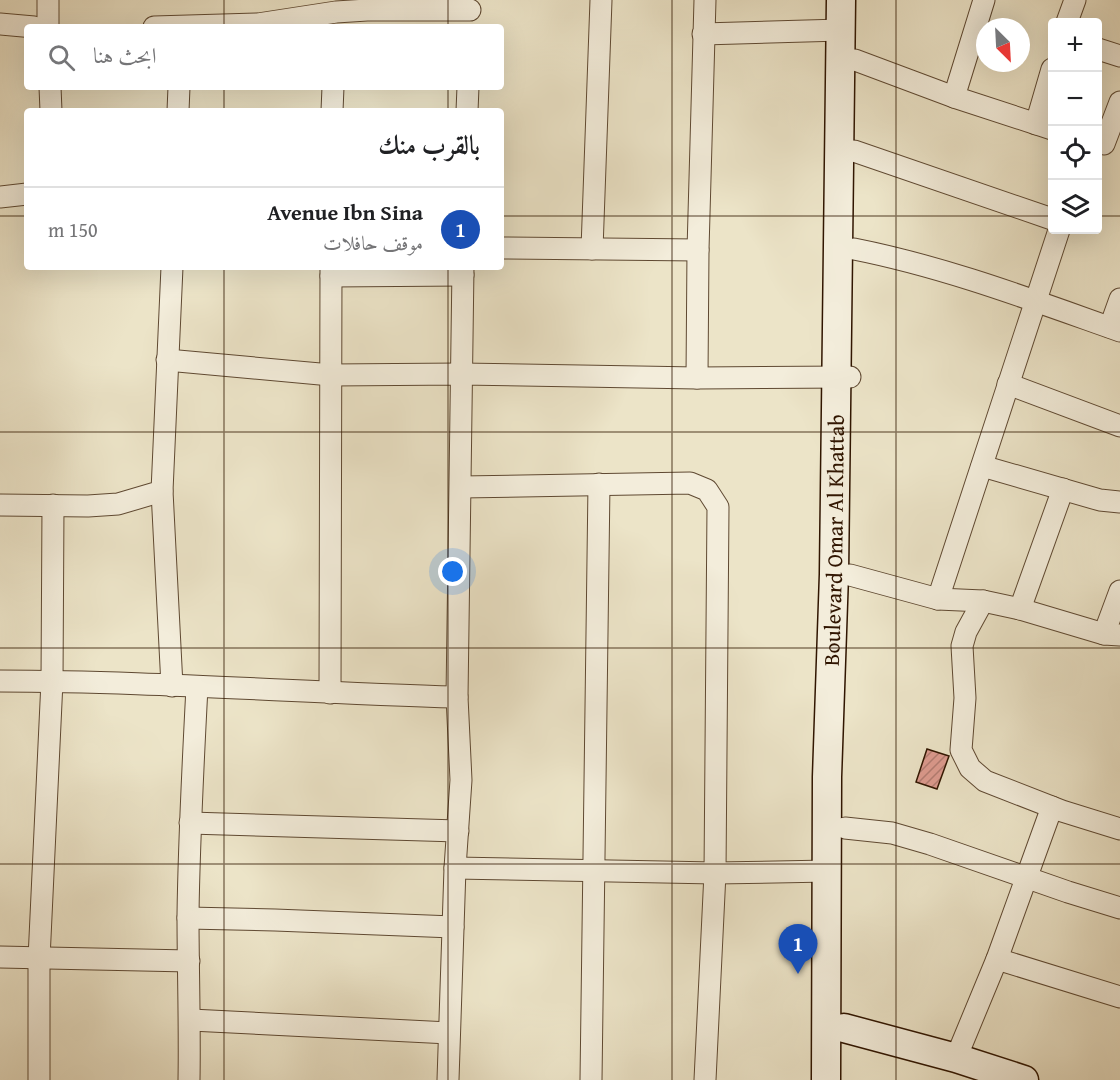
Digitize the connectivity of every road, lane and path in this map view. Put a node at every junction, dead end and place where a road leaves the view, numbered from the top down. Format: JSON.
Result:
{"nodes":[{"id":1,"x":48,"y":0,"type":"edge"},
{"id":2,"x":601,"y":0,"type":"edge"},
{"id":3,"x":705,"y":0,"type":"edge"},
{"id":4,"x":841,"y":0,"type":"edge"},
{"id":5,"x":856,"y":0,"type":"edge"},
{"id":6,"x":984,"y":0,"type":"edge"},
{"id":7,"x":1075,"y":0,"type":"edge"},
{"id":8,"x":470,"y":12,"type":"edge"},
{"id":9,"x":1068,"y":18,"type":"edge"},
{"id":10,"x":336,"y":20,"type":"edge"},
{"id":11,"x":0,"y":24,"type":"edge"},
{"id":12,"x":48,"y":24,"type":"edge"},
{"id":13,"x":258,"y":24,"type":"edge"},
{"id":14,"x":24,"y":26,"type":"edge"},
{"id":15,"x":841,"y":30,"type":"junction"},
{"id":16,"x":703,"y":34,"type":"junction"},
{"id":17,"x":1102,"y":50,"type":"edge"},
{"id":18,"x":1120,"y":56,"type":"edge"},
{"id":19,"x":855,"y":60,"type":"junction"},
{"id":20,"x":1053,"y":72,"type":"edge"},
{"id":21,"x":50,"y":90,"type":"edge"},
{"id":22,"x":178,"y":90,"type":"edge"},
{"id":23,"x":333,"y":90,"type":"edge"},
{"id":24,"x":468,"y":90,"type":"edge"},
{"id":25,"x":954,"y":97,"type":"junction"},
{"id":26,"x":1120,"y":102,"type":"edge"},
{"id":27,"x":51,"y":108,"type":"edge"},
{"id":28,"x":178,"y":108,"type":"edge"},
{"id":29,"x":332,"y":108,"type":"edge"},
{"id":30,"x":467,"y":108,"type":"edge"},
{"id":31,"x":1044,"y":126,"type":"edge"},
{"id":32,"x":1107,"y":144,"type":"edge"},
{"id":33,"x":854,"y":151,"type":"junction"},
{"id":34,"x":24,"y":194,"type":"edge"},
{"id":35,"x":0,"y":196,"type":"edge"},
{"id":36,"x":1048,"y":217,"type":"edge"},
{"id":37,"x":1058,"y":234,"type":"edge"},
{"id":38,"x":504,"y":248,"type":"edge"},
{"id":39,"x":592,"y":249,"type":"junction"},
{"id":40,"x":854,"y":249,"type":"junction"},
{"id":41,"x":698,"y":250,"type":"junction"},
{"id":42,"x":172,"y":270,"type":"edge"},
{"id":43,"x":463,"y":271,"type":"edge"},
{"id":44,"x":331,"y":272,"type":"edge"},
{"id":45,"x":1120,"y":299,"type":"edge"},
{"id":46,"x":1035,"y":301,"type":"junction"},
{"id":47,"x":1115,"y":329,"type":"edge"},
{"id":48,"x":167,"y":360,"type":"junction"},
{"id":49,"x":461,"y":374,"type":"junction"},
{"id":50,"x":331,"y":375,"type":"junction"},
{"id":51,"x":843,"y":377,"type":"junction"},
{"id":52,"x":697,"y":378,"type":"junction"},
{"id":53,"x":1008,"y":384,"type":"junction"},
{"id":54,"x":1120,"y":426,"type":"edge"},
{"id":55,"x":982,"y":466,"type":"junction"},
{"id":56,"x":599,"y":484,"type":"junction"},
{"id":57,"x":461,"y":487,"type":"junction"},
{"id":58,"x":1064,"y":489,"type":"junction"},
{"id":59,"x":162,"y":491,"type":"junction"},
{"id":60,"x":1120,"y":502,"type":"edge"},
{"id":61,"x":0,"y":505,"type":"edge"},
{"id":62,"x":53,"y":505,"type":"junction"},
{"id":63,"x":850,"y":575,"type":"junction"},
{"id":64,"x":1120,"y":591,"type":"edge"},
{"id":65,"x":938,"y":599,"type":"junction"},
{"id":66,"x":983,"y":601,"type":"junction"},
{"id":67,"x":1020,"y":609,"type":"junction"},
{"id":68,"x":1112,"y":634,"type":"edge"},
{"id":69,"x":0,"y":681,"type":"edge"},
{"id":70,"x":52,"y":681,"type":"junction"},
{"id":71,"x":172,"y":686,"type":"junction"},
{"id":72,"x":197,"y":687,"type":"junction"},
{"id":73,"x":330,"y":693,"type":"junction"},
{"id":74,"x":457,"y":697,"type":"junction"},
{"id":75,"x":1052,"y":807,"type":"junction"},
{"id":76,"x":190,"y":822,"type":"junction"},
{"id":77,"x":845,"y":828,"type":"junction"},
{"id":78,"x":1120,"y":829,"type":"edge"},
{"id":79,"x":458,"y":831,"type":"junction"},
{"id":80,"x":455,"y":868,"type":"junction"},
{"id":81,"x":593,"y":871,"type":"junction"},
{"id":82,"x":828,"y":871,"type":"junction"},
{"id":83,"x":715,"y":873,"type":"junction"},
{"id":84,"x":1028,"y":878,"type":"junction"},
{"id":85,"x":1120,"y":908,"type":"edge"},
{"id":86,"x":188,"y":918,"type":"junction"},
{"id":87,"x":453,"y":927,"type":"junction"},
{"id":88,"x":0,"y":957,"type":"edge"},
{"id":89,"x":997,"y":958,"type":"junction"},
{"id":90,"x":39,"y":959,"type":"junction"},
{"id":91,"x":189,"y":961,"type":"junction"},
{"id":92,"x":1120,"y":997,"type":"edge"},
{"id":93,"x":190,"y":1020,"type":"junction"},
{"id":94,"x":844,"y":1028,"type":"junction"},
{"id":95,"x":449,"y":1033,"type":"junction"},
{"id":96,"x":956,"y":1058,"type":"junction"},
{"id":97,"x":39,"y":1080,"type":"edge"},
{"id":98,"x":189,"y":1080,"type":"edge"},
{"id":99,"x":448,"y":1080,"type":"edge"},
{"id":100,"x":591,"y":1080,"type":"edge"},
{"id":101,"x":705,"y":1080,"type":"edge"},
{"id":102,"x":826,"y":1080,"type":"edge"},
{"id":103,"x":843,"y":1080,"type":"edge"},
{"id":104,"x":1024,"y":1080,"type":"edge"}],
"edges":[{"from":1,"to":12,"type":"street"},
{"from":2,"to":39,"type":"street"},
{"from":3,"to":16,"type":"street"},
{"from":4,"to":15,"type":"street","name":"Boulevard Omar Al Khattab"},
{"from":5,"to":19,"type":"street","name":"Boulevard Omar Al Khattab"},
{"from":6,"to":25,"type":"street"},
{"from":7,"to":9,"type":"street"},
{"from":8,"to":10,"type":"street"},
{"from":10,"to":13,"type":"street"},
{"from":11,"to":14,"type":"street"},
{"from":15,"to":16,"type":"street"},
{"from":15,"to":51,"type":"street","name":"Boulevard Omar Al Khattab"},
{"from":16,"to":41,"type":"street"},
{"from":17,"to":18,"type":"street"},
{"from":19,"to":25,"type":"street"},
{"from":19,"to":33,"type":"street","name":"Boulevard Omar Al Khattab"},
{"from":20,"to":31,"type":"street"},
{"from":21,"to":27,"type":"street"},
{"from":22,"to":28,"type":"street"},
{"from":23,"to":29,"type":"street"},
{"from":24,"to":30,"type":"street"},
{"from":25,"to":31,"type":"street"},
{"from":26,"to":32,"type":"street"},
{"from":33,"to":36,"type":"street"},
{"from":33,"to":40,"type":"street","name":"Boulevard Omar Al Khattab"},
{"from":34,"to":35,"type":"street"},
{"from":37,"to":46,"type":"street"},
{"from":38,"to":39,"type":"street"},
{"from":39,"to":41,"type":"street"},
{"from":40,"to":46,"type":"street"},
{"from":40,"to":51,"type":"street","name":"Boulevard Omar Al Khattab"},
{"from":41,"to":52,"type":"street"},
{"from":42,"to":48,"type":"street"},
{"from":43,"to":44,"type":"street"},
{"from":43,"to":49,"type":"street"},
{"from":44,"to":50,"type":"street"},
{"from":45,"to":47,"type":"street"},
{"from":46,"to":47,"type":"street"},
{"from":46,"to":53,"type":"street"},
{"from":48,"to":50,"type":"street"},
{"from":48,"to":59,"type":"street"},
{"from":49,"to":50,"type":"street"},
{"from":49,"to":52,"type":"street"},
{"from":49,"to":57,"type":"street"},
{"from":50,"to":73,"type":"street"},
{"from":51,"to":52,"type":"street"},
{"from":51,"to":63,"type":"street","name":"Boulevard Omar Al Khattab"},
{"from":51,"to":82,"type":"street","name":"Boulevard Omar Al Khattab"},
{"from":53,"to":54,"type":"street"},
{"from":53,"to":55,"type":"street"},
{"from":55,"to":58,"type":"street"},
{"from":55,"to":65,"type":"street"},
{"from":56,"to":57,"type":"street"},
{"from":56,"to":81,"type":"street"},
{"from":56,"to":83,"type":"street"},
{"from":57,"to":74,"type":"street"},
{"from":58,"to":60,"type":"street"},
{"from":58,"to":67,"type":"street"},
{"from":59,"to":62,"type":"street"},
{"from":59,"to":71,"type":"street"},
{"from":61,"to":62,"type":"street"},
{"from":62,"to":70,"type":"street"},
{"from":63,"to":65,"type":"street"},
{"from":63,"to":77,"type":"street","name":"Boulevard Omar Al Khattab"},
{"from":64,"to":68,"type":"street"},
{"from":65,"to":66,"type":"street"},
{"from":66,"to":67,"type":"street"},
{"from":66,"to":75,"type":"street"},
{"from":67,"to":68,"type":"street"},
{"from":69,"to":70,"type":"street"},
{"from":70,"to":71,"type":"street"},
{"from":70,"to":90,"type":"street"},
{"from":71,"to":72,"type":"street"},
{"from":72,"to":73,"type":"street"},
{"from":72,"to":76,"type":"street"},
{"from":73,"to":74,"type":"street"},
{"from":74,"to":79,"type":"street"},
{"from":75,"to":78,"type":"street"},
{"from":75,"to":84,"type":"street"},
{"from":76,"to":79,"type":"street"},
{"from":76,"to":86,"type":"street"},
{"from":77,"to":84,"type":"street"},
{"from":77,"to":94,"type":"street","name":"Boulevard Omar Al Khattab"},
{"from":79,"to":80,"type":"street"},
{"from":80,"to":81,"type":"street"},
{"from":80,"to":87,"type":"street"},
{"from":81,"to":83,"type":"street"},
{"from":81,"to":100,"type":"street"},
{"from":82,"to":83,"type":"street"},
{"from":82,"to":102,"type":"street","name":"Boulevard Omar Al Khattab"},
{"from":83,"to":101,"type":"street"},
{"from":84,"to":85,"type":"street"},
{"from":84,"to":89,"type":"street"},
{"from":86,"to":87,"type":"street"},
{"from":86,"to":91,"type":"street"},
{"from":87,"to":95,"type":"street"},
{"from":88,"to":90,"type":"street"},
{"from":89,"to":92,"type":"street"},
{"from":89,"to":96,"type":"street"},
{"from":90,"to":91,"type":"street"},
{"from":90,"to":97,"type":"street"},
{"from":91,"to":93,"type":"street"},
{"from":93,"to":95,"type":"street"},
{"from":93,"to":98,"type":"street"},
{"from":94,"to":96,"type":"street"},
{"from":94,"to":103,"type":"street","name":"Boulevard Omar Al Khattab"},
{"from":95,"to":99,"type":"street"},
{"from":96,"to":104,"type":"street"}]}
